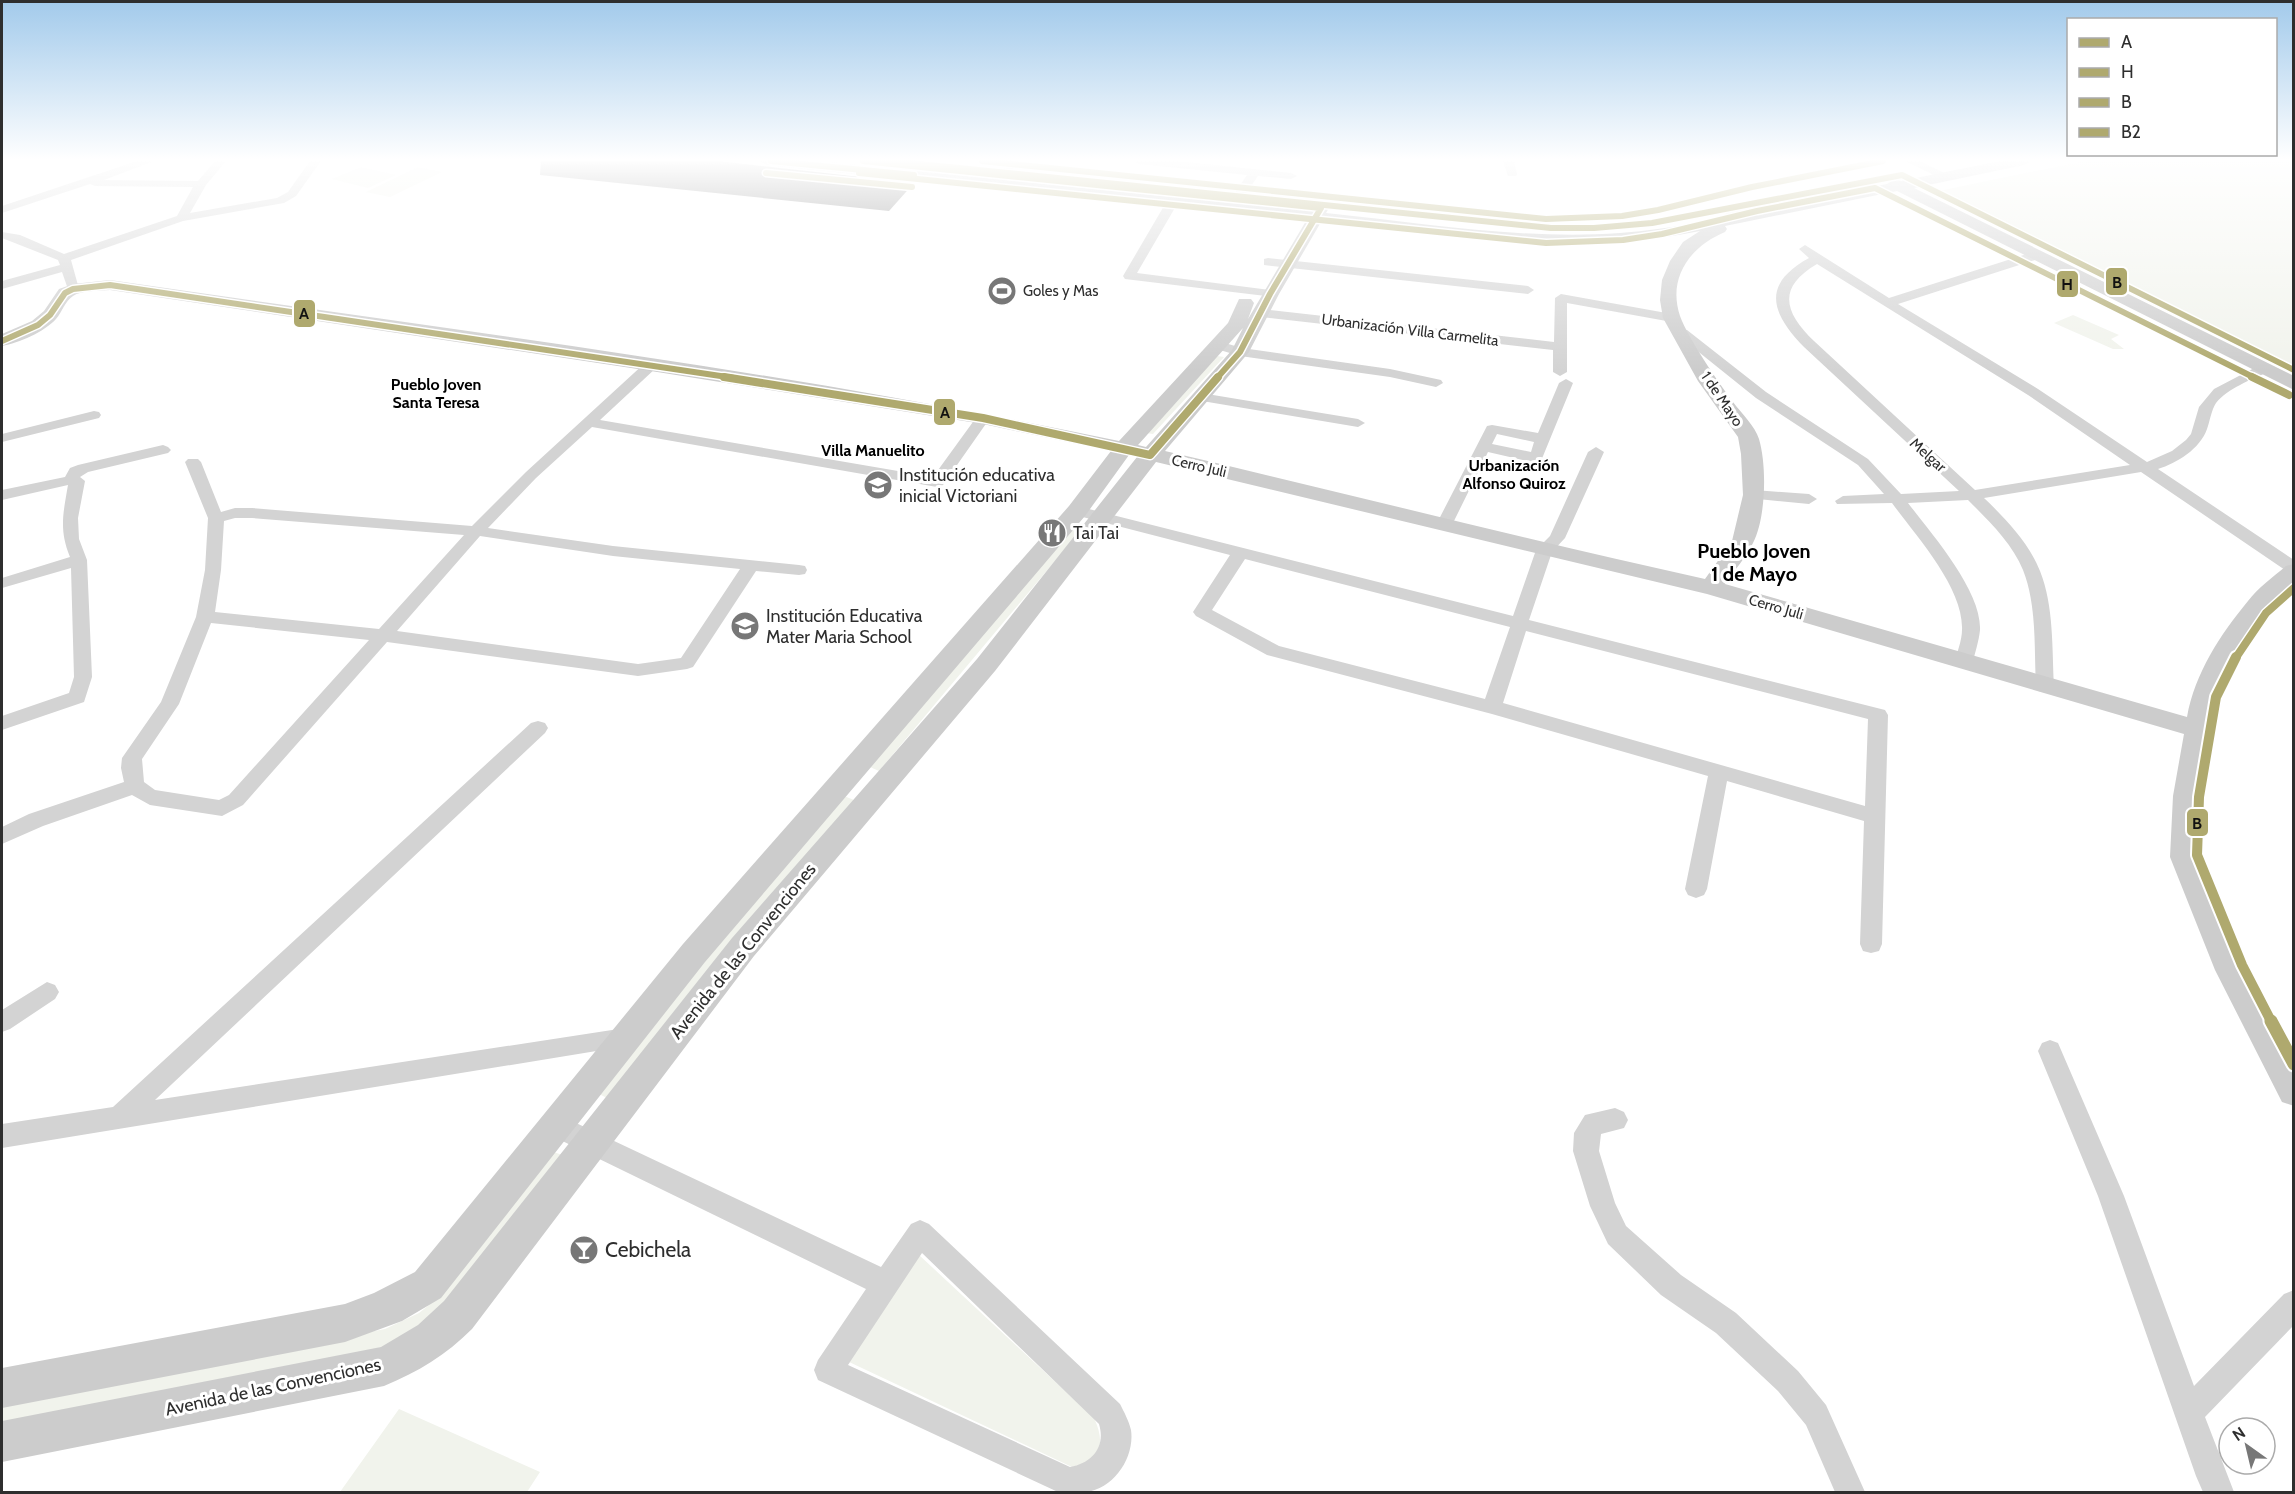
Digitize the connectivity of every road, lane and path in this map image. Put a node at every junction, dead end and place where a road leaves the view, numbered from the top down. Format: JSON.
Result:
{"nodes":[{"id":1,"x":148,"y":231,"type":"edge"},
{"id":2,"x":1156,"y":231,"type":"edge"},
{"id":3,"x":1294,"y":231,"type":"edge"},
{"id":4,"x":1301,"y":231,"type":"edge"},
{"id":5,"x":1457,"y":231,"type":"edge"},
{"id":6,"x":1683,"y":231,"type":"edge"},
{"id":7,"x":1707,"y":231,"type":"edge"},
{"id":8,"x":1988,"y":231,"type":"edge"},
{"id":9,"x":2,"y":235,"type":"edge"},
{"id":10,"x":1686,"y":238,"type":"junction"},
{"id":11,"x":2037,"y":255,"type":"junction"},
{"id":12,"x":1268,"y":262,"type":"junction"},
{"id":13,"x":66,"y":263,"type":"junction"},
{"id":14,"x":1287,"y":264,"type":"junction"},
{"id":15,"x":2,"y":285,"type":"edge"},
{"id":16,"x":73,"y":289,"type":"junction"},
{"id":17,"x":1528,"y":290,"type":"dead end"},
{"id":18,"x":1250,"y":292,"type":"junction"},
{"id":19,"x":1270,"y":294,"type":"junction"},
{"id":20,"x":1890,"y":302,"type":"junction"},
{"id":21,"x":1261,"y":313,"type":"junction"},
{"id":22,"x":1677,"y":326,"type":"junction"},
{"id":23,"x":2,"y":341,"type":"edge"},
{"id":24,"x":1218,"y":345,"type":"junction"},
{"id":25,"x":1559,"y":347,"type":"junction"},
{"id":26,"x":1240,"y":352,"type":"junction"},
{"id":27,"x":651,"y":365,"type":"junction"},
{"id":28,"x":2263,"y":369,"type":"junction"},
{"id":29,"x":1436,"y":383,"type":"dead end"},
{"id":30,"x":2294,"y":384,"type":"edge"},
{"id":31,"x":1201,"y":397,"type":"junction"},
{"id":32,"x":93,"y":415,"type":"dead end"},
{"id":33,"x":983,"y":418,"type":"junction"},
{"id":34,"x":590,"y":422,"type":"junction"},
{"id":35,"x":1358,"y":423,"type":"dead end"},
{"id":36,"x":2,"y":425,"type":"edge"},
{"id":37,"x":8,"y":436,"type":"edge"},
{"id":38,"x":163,"y":450,"type":"dead end"},
{"id":39,"x":1137,"y":451,"type":"junction"},
{"id":40,"x":1596,"y":452,"type":"dead end"},
{"id":41,"x":193,"y":462,"type":"dead end"},
{"id":42,"x":2146,"y":467,"type":"junction"},
{"id":43,"x":71,"y":480,"type":"junction"},
{"id":44,"x":2,"y":495,"type":"edge"},
{"id":45,"x":1754,"y":495,"type":"junction"},
{"id":46,"x":1971,"y":495,"type":"junction"},
{"id":47,"x":1809,"y":500,"type":"dead end"},
{"id":48,"x":1898,"y":500,"type":"junction"},
{"id":49,"x":1843,"y":501,"type":"dead end"},
{"id":50,"x":1091,"y":513,"type":"junction"},
{"id":51,"x":216,"y":518,"type":"junction"},
{"id":52,"x":1444,"y":523,"type":"junction"},
{"id":53,"x":476,"y":531,"type":"junction"},
{"id":54,"x":1545,"y":550,"type":"junction"},
{"id":55,"x":1240,"y":553,"type":"junction"},
{"id":56,"x":79,"y":560,"type":"junction"},
{"id":57,"x":752,"y":564,"type":"junction"},
{"id":58,"x":2294,"y":569,"type":"edge"},
{"id":59,"x":799,"y":570,"type":"dead end"},
{"id":60,"x":2,"y":583,"type":"edge"},
{"id":61,"x":1711,"y":588,"type":"junction"},
{"id":62,"x":205,"y":617,"type":"junction"},
{"id":63,"x":1521,"y":623,"type":"junction"},
{"id":64,"x":382,"y":635,"type":"junction"},
{"id":65,"x":1964,"y":662,"type":"junction"},
{"id":66,"x":2045,"y":686,"type":"junction"},
{"id":67,"x":1492,"y":707,"type":"junction"},
{"id":68,"x":2,"y":723,"type":"edge"},
{"id":69,"x":538,"y":728,"type":"dead end"},
{"id":70,"x":2198,"y":729,"type":"junction"},
{"id":71,"x":1719,"y":771,"type":"junction"},
{"id":72,"x":848,"y":776,"type":"junction"},
{"id":73,"x":135,"y":786,"type":"junction"},
{"id":74,"x":881,"y":787,"type":"junction"},
{"id":75,"x":1874,"y":816,"type":"junction"},
{"id":76,"x":2,"y":836,"type":"edge"},
{"id":77,"x":1696,"y":889,"type":"dead end"},
{"id":78,"x":1871,"y":944,"type":"dead end"},
{"id":79,"x":47,"y":992,"type":"dead end"},
{"id":80,"x":2,"y":1022,"type":"edge"},
{"id":81,"x":625,"y":1038,"type":"junction"},
{"id":82,"x":2050,"y":1051,"type":"dead end"},
{"id":83,"x":2294,"y":1091,"type":"edge"},
{"id":84,"x":122,"y":1116,"type":"junction"},
{"id":85,"x":1616,"y":1120,"type":"dead end"},
{"id":86,"x":557,"y":1126,"type":"junction"},
{"id":87,"x":2,"y":1136,"type":"edge"},
{"id":88,"x":590,"y":1142,"type":"junction"},
{"id":89,"x":886,"y":1284,"type":"junction"},
{"id":90,"x":2294,"y":1304,"type":"edge"},
{"id":91,"x":2,"y":1388,"type":"edge"},
{"id":92,"x":2189,"y":1412,"type":"junction"},
{"id":93,"x":2,"y":1442,"type":"edge"},
{"id":94,"x":1850,"y":1492,"type":"edge"},
{"id":95,"x":2219,"y":1492,"type":"edge"}],
"edges":[{"from":1,"to":13,"type":"street"},
{"from":2,"to":18,"type":"street"},
{"from":3,"to":12,"type":"street","name":"Avenida de las Convenciones"},
{"from":4,"to":14,"type":"street","name":"Avenida de las Convenciones"},
{"from":5,"to":10,"type":"street"},
{"from":6,"to":10,"type":"street","name":"1 de Mayo"},
{"from":7,"to":10,"type":"street"},
{"from":8,"to":11,"type":"street"},
{"from":9,"to":13,"type":"street"},
{"from":10,"to":22,"type":"street","name":"1 de Mayo"},
{"from":11,"to":20,"type":"street"},
{"from":11,"to":28,"type":"street"},
{"from":12,"to":14,"type":"street"},
{"from":12,"to":18,"type":"street","name":"Avenida de las Convenciones"},
{"from":13,"to":15,"type":"street"},
{"from":13,"to":16,"type":"street"},
{"from":14,"to":17,"type":"street"},
{"from":14,"to":19,"type":"street","name":"Avenida de las Convenciones"},
{"from":16,"to":23,"type":"street"},
{"from":16,"to":27,"type":"street","name":"Cerro Juli"},
{"from":18,"to":19,"type":"street"},
{"from":18,"to":24,"type":"street","name":"Avenida de las Convenciones"},
{"from":19,"to":21,"type":"street","name":"Avenida de las Convenciones"},
{"from":20,"to":42,"type":"street"},
{"from":20,"to":46,"type":"street","name":"Melgar"},
{"from":21,"to":25,"type":"street","name":"Urbanización Villa Carmelita"},
{"from":21,"to":26,"type":"street","name":"Avenida de las Convenciones"},
{"from":22,"to":25,"type":"street"},
{"from":22,"to":45,"type":"street","name":"1 de Mayo"},
{"from":22,"to":48,"type":"street"},
{"from":24,"to":26,"type":"street"},
{"from":24,"to":39,"type":"street","name":"Avenida de las Convenciones"},
{"from":25,"to":52,"type":"street"},
{"from":26,"to":29,"type":"street"},
{"from":26,"to":31,"type":"street","name":"Avenida de las Convenciones"},
{"from":27,"to":33,"type":"street","name":"Cerro Juli"},
{"from":27,"to":34,"type":"street"},
{"from":28,"to":30,"type":"street"},
{"from":28,"to":42,"type":"street"},
{"from":31,"to":35,"type":"street"},
{"from":31,"to":39,"type":"street","name":"Avenida de las Convenciones"},
{"from":32,"to":37,"type":"street"},
{"from":33,"to":34,"type":"street"},
{"from":33,"to":39,"type":"street","name":"Cerro Juli"},
{"from":34,"to":53,"type":"street"},
{"from":36,"to":37,"type":"street"},
{"from":38,"to":43,"type":"street"},
{"from":39,"to":50,"type":"street","name":"Avenida de las Convenciones"},
{"from":39,"to":52,"type":"street","name":"Cerro Juli"},
{"from":40,"to":54,"type":"street"},
{"from":41,"to":51,"type":"street"},
{"from":42,"to":46,"type":"street"},
{"from":42,"to":58,"type":"street"},
{"from":43,"to":44,"type":"street"},
{"from":43,"to":56,"type":"street"},
{"from":45,"to":47,"type":"street"},
{"from":45,"to":61,"type":"street","name":"1 de Mayo"},
{"from":46,"to":48,"type":"street"},
{"from":46,"to":66,"type":"street","name":"Melgar"},
{"from":48,"to":49,"type":"street"},
{"from":48,"to":65,"type":"street"},
{"from":50,"to":55,"type":"street"},
{"from":50,"to":72,"type":"street","name":"Avenida de las Convenciones"},
{"from":50,"to":74,"type":"street","name":"Avenida de las Convenciones"},
{"from":51,"to":53,"type":"street"},
{"from":51,"to":62,"type":"street"},
{"from":52,"to":54,"type":"street","name":"Cerro Juli"},
{"from":53,"to":57,"type":"street"},
{"from":53,"to":64,"type":"street"},
{"from":54,"to":61,"type":"street","name":"Cerro Juli"},
{"from":54,"to":63,"type":"street"},
{"from":55,"to":63,"type":"street"},
{"from":55,"to":67,"type":"street"},
{"from":56,"to":60,"type":"street"},
{"from":56,"to":68,"type":"street"},
{"from":57,"to":59,"type":"street"},
{"from":57,"to":64,"type":"street"},
{"from":58,"to":70,"type":"street"},
{"from":61,"to":65,"type":"street","name":"Cerro Juli"},
{"from":62,"to":64,"type":"street"},
{"from":62,"to":73,"type":"street"},
{"from":63,"to":67,"type":"street"},
{"from":63,"to":75,"type":"street"},
{"from":64,"to":73,"type":"street"},
{"from":65,"to":66,"type":"street","name":"Cerro Juli"},
{"from":66,"to":70,"type":"street","name":"Cerro Juli"},
{"from":67,"to":71,"type":"street"},
{"from":69,"to":84,"type":"street"},
{"from":70,"to":83,"type":"street"},
{"from":71,"to":75,"type":"street"},
{"from":71,"to":77,"type":"street"},
{"from":72,"to":74,"type":"street"},
{"from":72,"to":81,"type":"street","name":"Avenida de las Convenciones"},
{"from":73,"to":76,"type":"street"},
{"from":74,"to":88,"type":"street","name":"Avenida de las Convenciones"},
{"from":75,"to":78,"type":"street"},
{"from":79,"to":80,"type":"street"},
{"from":81,"to":84,"type":"street"},
{"from":81,"to":86,"type":"street","name":"Avenida de las Convenciones"},
{"from":82,"to":92,"type":"street"},
{"from":84,"to":87,"type":"street"},
{"from":85,"to":94,"type":"street"},
{"from":86,"to":88,"type":"street"},
{"from":86,"to":91,"type":"street","name":"Avenida de las Convenciones"},
{"from":88,"to":89,"type":"street"},
{"from":88,"to":93,"type":"street","name":"Avenida de las Convenciones"},
{"from":89,"to":89,"type":"street"},
{"from":90,"to":92,"type":"street"},
{"from":92,"to":95,"type":"street"}]}
